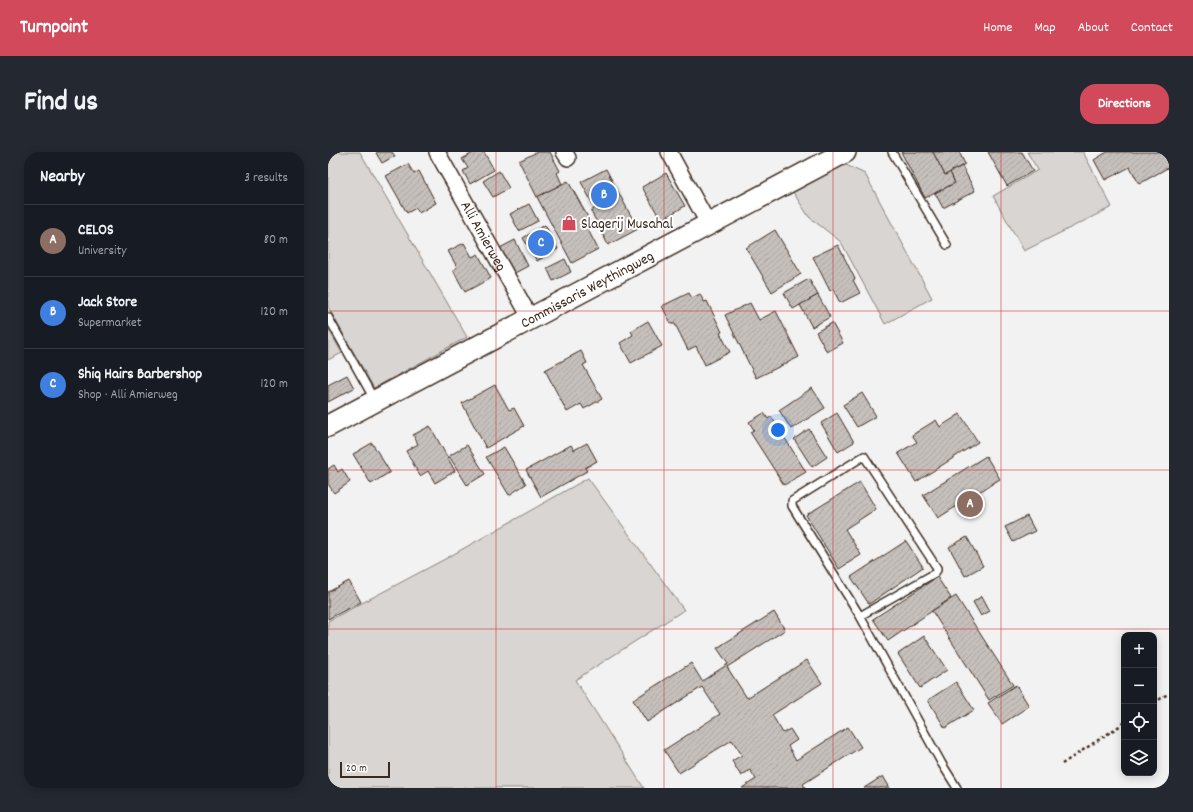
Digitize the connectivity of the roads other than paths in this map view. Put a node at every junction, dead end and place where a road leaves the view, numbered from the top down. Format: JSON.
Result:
{"nodes":[{"id":1,"x":437,"y":152,"type":"edge"},
{"id":2,"x":669,"y":152,"type":"edge"},
{"id":3,"x":845,"y":152,"type":"edge"},
{"id":4,"x":892,"y":152,"type":"edge"},
{"id":5,"x":709,"y":225,"type":"junction"},
{"id":6,"x":947,"y":245,"type":"dead end"},
{"id":7,"x":328,"y":317,"type":"edge"},
{"id":8,"x":531,"y":319,"type":"junction"},
{"id":9,"x":376,"y":402,"type":"junction"},
{"id":10,"x":328,"y":426,"type":"edge"},
{"id":11,"x":860,"y":616,"type":"junction"},
{"id":12,"x":957,"y":788,"type":"edge"}],
"edges":[{"from":1,"to":8,"type":"street","name":"Alli Amierweg"},
{"from":2,"to":5,"type":"street"},
{"from":3,"to":5,"type":"main road","name":"Commissaris Weythingweg"},
{"from":4,"to":6,"type":"lane"},
{"from":5,"to":8,"type":"main road","name":"Commissaris Weythingweg"},
{"from":7,"to":9,"type":"lane"},
{"from":8,"to":9,"type":"main road","name":"Commissaris Weythingweg"},
{"from":9,"to":10,"type":"main road","name":"Commissaris Weythingweg"},
{"from":11,"to":11,"type":"lane"},
{"from":11,"to":12,"type":"lane"}]}
